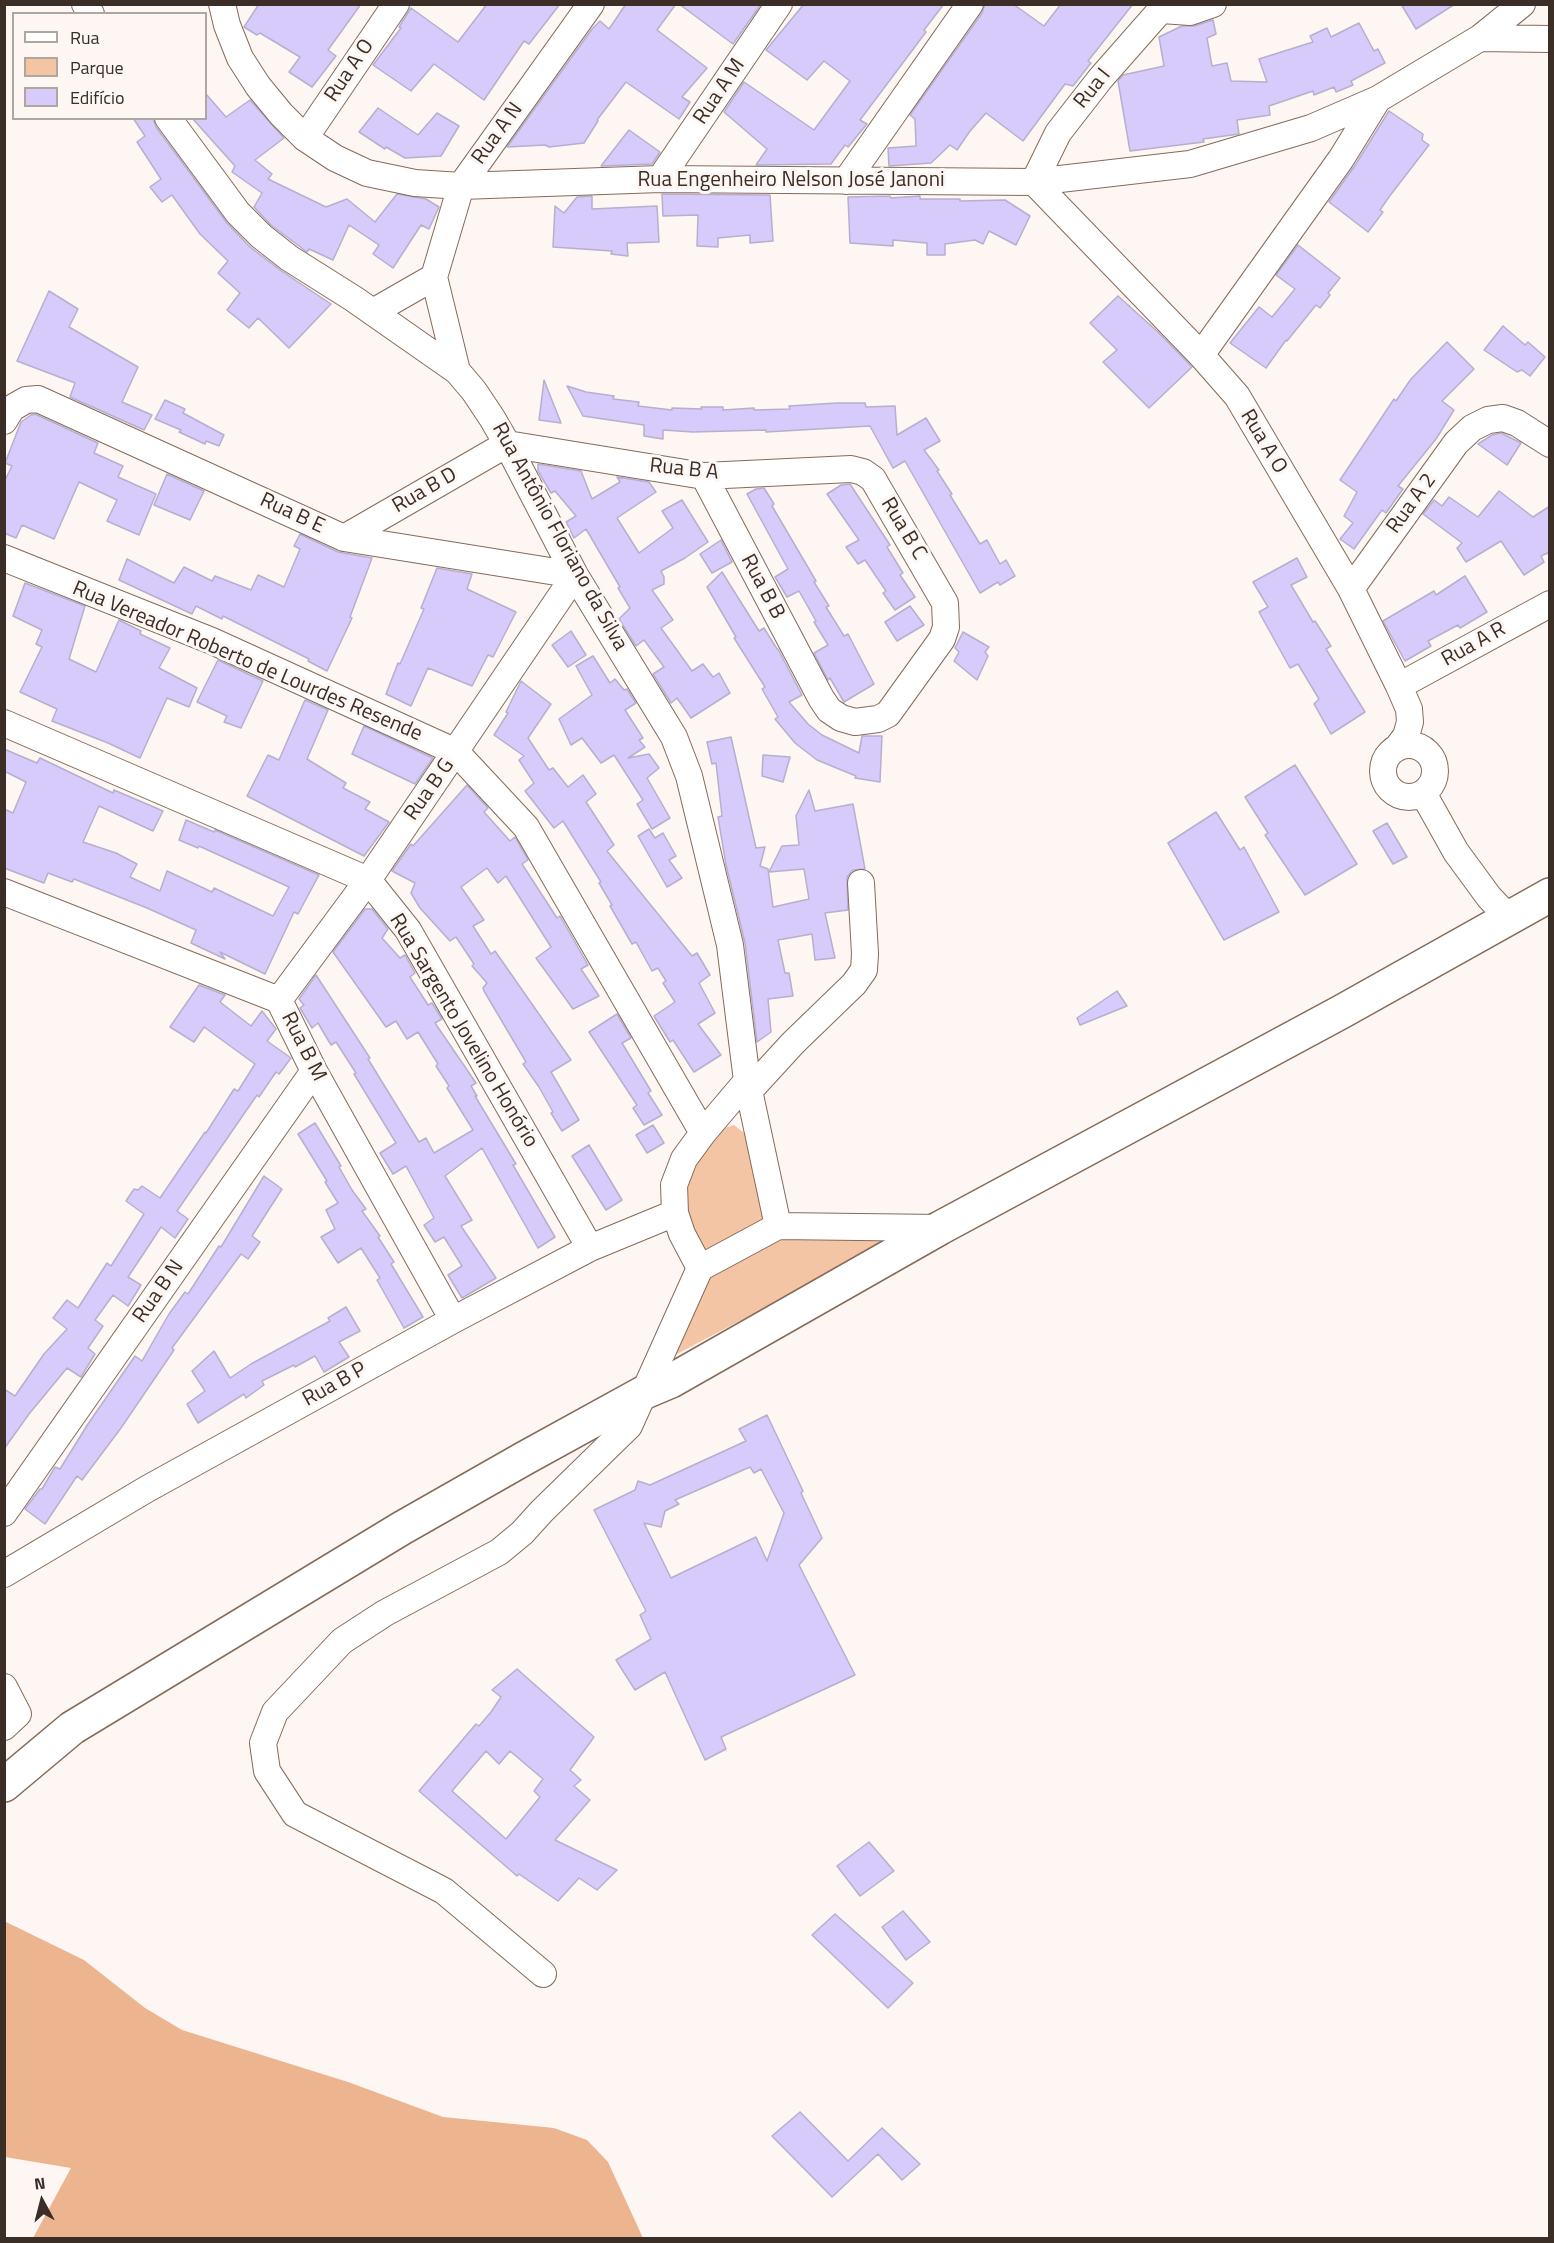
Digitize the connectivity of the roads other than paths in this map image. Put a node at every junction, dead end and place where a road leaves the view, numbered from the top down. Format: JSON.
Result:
{"nodes":[{"id":1,"x":222,"y":4,"type":"edge"},
{"id":2,"x":396,"y":4,"type":"edge"},
{"id":3,"x":591,"y":4,"type":"edge"},
{"id":4,"x":779,"y":4,"type":"edge"},
{"id":5,"x":970,"y":4,"type":"edge"},
{"id":6,"x":1213,"y":4,"type":"edge"},
{"id":7,"x":1522,"y":4,"type":"edge"},
{"id":8,"x":1164,"y":7,"type":"edge"},
{"id":9,"x":1480,"y":38,"type":"junction"},
{"id":10,"x":1550,"y":39,"type":"edge"},
{"id":11,"x":1378,"y":99,"type":"junction"},
{"id":12,"x":169,"y":120,"type":"edge"},
{"id":13,"x":1311,"y":128,"type":"junction"},
{"id":14,"x":305,"y":138,"type":"junction"},
{"id":15,"x":1341,"y":159,"type":"junction"},
{"id":16,"x":660,"y":179,"type":"junction"},
{"id":17,"x":846,"y":181,"type":"junction"},
{"id":18,"x":1034,"y":182,"type":"junction"},
{"id":19,"x":461,"y":186,"type":"junction"},
{"id":20,"x":434,"y":277,"type":"junction"},
{"id":21,"x":373,"y":312,"type":"junction"},
{"id":22,"x":1201,"y":355,"type":"junction"},
{"id":23,"x":457,"y":371,"type":"junction"},
{"id":24,"x":4,"y":421,"type":"edge"},
{"id":25,"x":507,"y":444,"type":"junction"},
{"id":26,"x":1550,"y":444,"type":"edge"},
{"id":27,"x":863,"y":472,"type":"joint"},
{"id":28,"x":704,"y":476,"type":"junction"},
{"id":29,"x":344,"y":538,"type":"junction"},
{"id":30,"x":4,"y":558,"type":"edge"},
{"id":31,"x":574,"y":575,"type":"junction"},
{"id":32,"x":1350,"y":589,"type":"junction"},
{"id":33,"x":1550,"y":604,"type":"edge"},
{"id":34,"x":1404,"y":697,"type":"junction"},
{"id":35,"x":821,"y":698,"type":"joint"},
{"id":36,"x":4,"y":723,"type":"edge"},
{"id":37,"x":1397,"y":748,"type":"junction"},
{"id":38,"x":456,"y":752,"type":"junction"},
{"id":39,"x":1427,"y":752,"type":"junction"},
{"id":40,"x":1423,"y":793,"type":"junction"},
{"id":41,"x":368,"y":880,"type":"junction"},
{"id":42,"x":861,"y":883,"type":"dead end"},
{"id":43,"x":4,"y":892,"type":"edge"},
{"id":44,"x":1550,"y":896,"type":"edge"},
{"id":45,"x":1509,"y":918,"type":"junction"},
{"id":46,"x":279,"y":1000,"type":"junction"},
{"id":47,"x":314,"y":1071,"type":"junction"},
{"id":48,"x":748,"y":1086,"type":"junction"},
{"id":49,"x":703,"y":1133,"type":"junction"},
{"id":50,"x":675,"y":1213,"type":"junction"},
{"id":51,"x":778,"y":1226,"type":"junction"},
{"id":52,"x":940,"y":1228,"type":"junction"},
{"id":53,"x":590,"y":1248,"type":"junction"},
{"id":54,"x":700,"y":1268,"type":"junction"},
{"id":55,"x":453,"y":1320,"type":"junction"},
{"id":56,"x":645,"y":1392,"type":"junction"},
{"id":57,"x":4,"y":1513,"type":"edge"},
{"id":58,"x":4,"y":1574,"type":"edge"},
{"id":59,"x":4,"y":1687,"type":"edge"},
{"id":60,"x":4,"y":1726,"type":"edge"},
{"id":61,"x":4,"y":1785,"type":"edge"},
{"id":62,"x":543,"y":1974,"type":"dead end"}],
"edges":[{"from":1,"to":14,"type":"street","name":"Rua Engenheiro Nelson José Janoni"},
{"from":2,"to":14,"type":"street","name":"Rua A O"},
{"from":3,"to":19,"type":"street","name":"Rua A N"},
{"from":4,"to":16,"type":"street","name":"Rua A M"},
{"from":5,"to":17,"type":"street"},
{"from":6,"to":8,"type":"street"},
{"from":7,"to":9,"type":"street","name":"Rua Engenheiro Nelson José Janoni"},
{"from":8,"to":18,"type":"street","name":"Rua I"},
{"from":9,"to":10,"type":"street"},
{"from":9,"to":11,"type":"street","name":"Rua Engenheiro Nelson José Janoni"},
{"from":11,"to":13,"type":"street","name":"Rua Engenheiro Nelson José Janoni"},
{"from":11,"to":15,"type":"street","name":"Rua Engenheiro Nelson José Janoni"},
{"from":12,"to":21,"type":"street","name":"Rua Antônio Floriano da Silva"},
{"from":13,"to":15,"type":"street"},
{"from":13,"to":18,"type":"street","name":"Rua Engenheiro Nelson José Janoni"},
{"from":14,"to":19,"type":"street","name":"Rua Engenheiro Nelson José Janoni"},
{"from":15,"to":22,"type":"street","name":"Rua Engenheiro Nelson José Janoni"},
{"from":16,"to":17,"type":"street","name":"Rua Engenheiro Nelson José Janoni"},
{"from":16,"to":19,"type":"street","name":"Rua Engenheiro Nelson José Janoni"},
{"from":17,"to":18,"type":"street","name":"Rua Engenheiro Nelson José Janoni"},
{"from":18,"to":22,"type":"street","name":"Rua A O"},
{"from":19,"to":20,"type":"street","name":"Rua A N"},
{"from":20,"to":21,"type":"street"},
{"from":20,"to":23,"type":"street"},
{"from":21,"to":23,"type":"street","name":"Rua Antônio Floriano da Silva"},
{"from":22,"to":32,"type":"street","name":"Rua A O"},
{"from":23,"to":25,"type":"street","name":"Rua Antônio Floriano da Silva"},
{"from":24,"to":29,"type":"street","name":"Rua B E"},
{"from":25,"to":28,"type":"street","name":"Rua B A"},
{"from":25,"to":29,"type":"street","name":"Rua B D"},
{"from":25,"to":31,"type":"street","name":"Rua Antônio Floriano da Silva"},
{"from":26,"to":32,"type":"street","name":"Rua A 2"},
{"from":27,"to":28,"type":"street","name":"Rua B A"},
{"from":27,"to":35,"type":"street","name":"Rua B C"},
{"from":28,"to":35,"type":"street","name":"Rua B B"},
{"from":29,"to":31,"type":"street","name":"Rua B E"},
{"from":30,"to":38,"type":"street","name":"Rua Vereador Roberto de Lourdes Resende"},
{"from":31,"to":38,"type":"street","name":"Rua B G"},
{"from":31,"to":48,"type":"street","name":"Rua Antônio Floriano da Silva"},
{"from":32,"to":34,"type":"street","name":"Rua A O"},
{"from":33,"to":34,"type":"street","name":"Rua A R"},
{"from":34,"to":37,"type":"street"},
{"from":34,"to":39,"type":"street","name":"Rua A O"},
{"from":36,"to":41,"type":"street","name":"Rua Sargento Jovelino Honório"},
{"from":37,"to":39,"type":"street"},
{"from":37,"to":40,"type":"street"},
{"from":38,"to":41,"type":"street","name":"Rua B G"},
{"from":38,"to":49,"type":"street"},
{"from":39,"to":40,"type":"street"},
{"from":40,"to":45,"type":"street"},
{"from":41,"to":46,"type":"street","name":"Rua B G"},
{"from":41,"to":53,"type":"street","name":"Rua Sargento Jovelino Honório"},
{"from":42,"to":48,"type":"street"},
{"from":43,"to":46,"type":"street","name":"Rua B M"},
{"from":44,"to":45,"type":"highway"},
{"from":45,"to":52,"type":"highway"},
{"from":46,"to":47,"type":"street","name":"Rua B M"},
{"from":47,"to":55,"type":"street","name":"Rua B M"},
{"from":47,"to":57,"type":"street","name":"Rua B N"},
{"from":48,"to":49,"type":"street"},
{"from":48,"to":51,"type":"street","name":"Rua Antônio Floriano da Silva"},
{"from":49,"to":50,"type":"street"},
{"from":50,"to":53,"type":"street","name":"Rua B P"},
{"from":50,"to":54,"type":"street"},
{"from":51,"to":52,"type":"street"},
{"from":51,"to":54,"type":"street"},
{"from":52,"to":56,"type":"highway"},
{"from":53,"to":55,"type":"street","name":"Rua B P"},
{"from":54,"to":56,"type":"street"},
{"from":55,"to":58,"type":"street","name":"Rua B P"},
{"from":56,"to":61,"type":"highway"},
{"from":56,"to":62,"type":"street"},
{"from":59,"to":60,"type":"street"}]}
